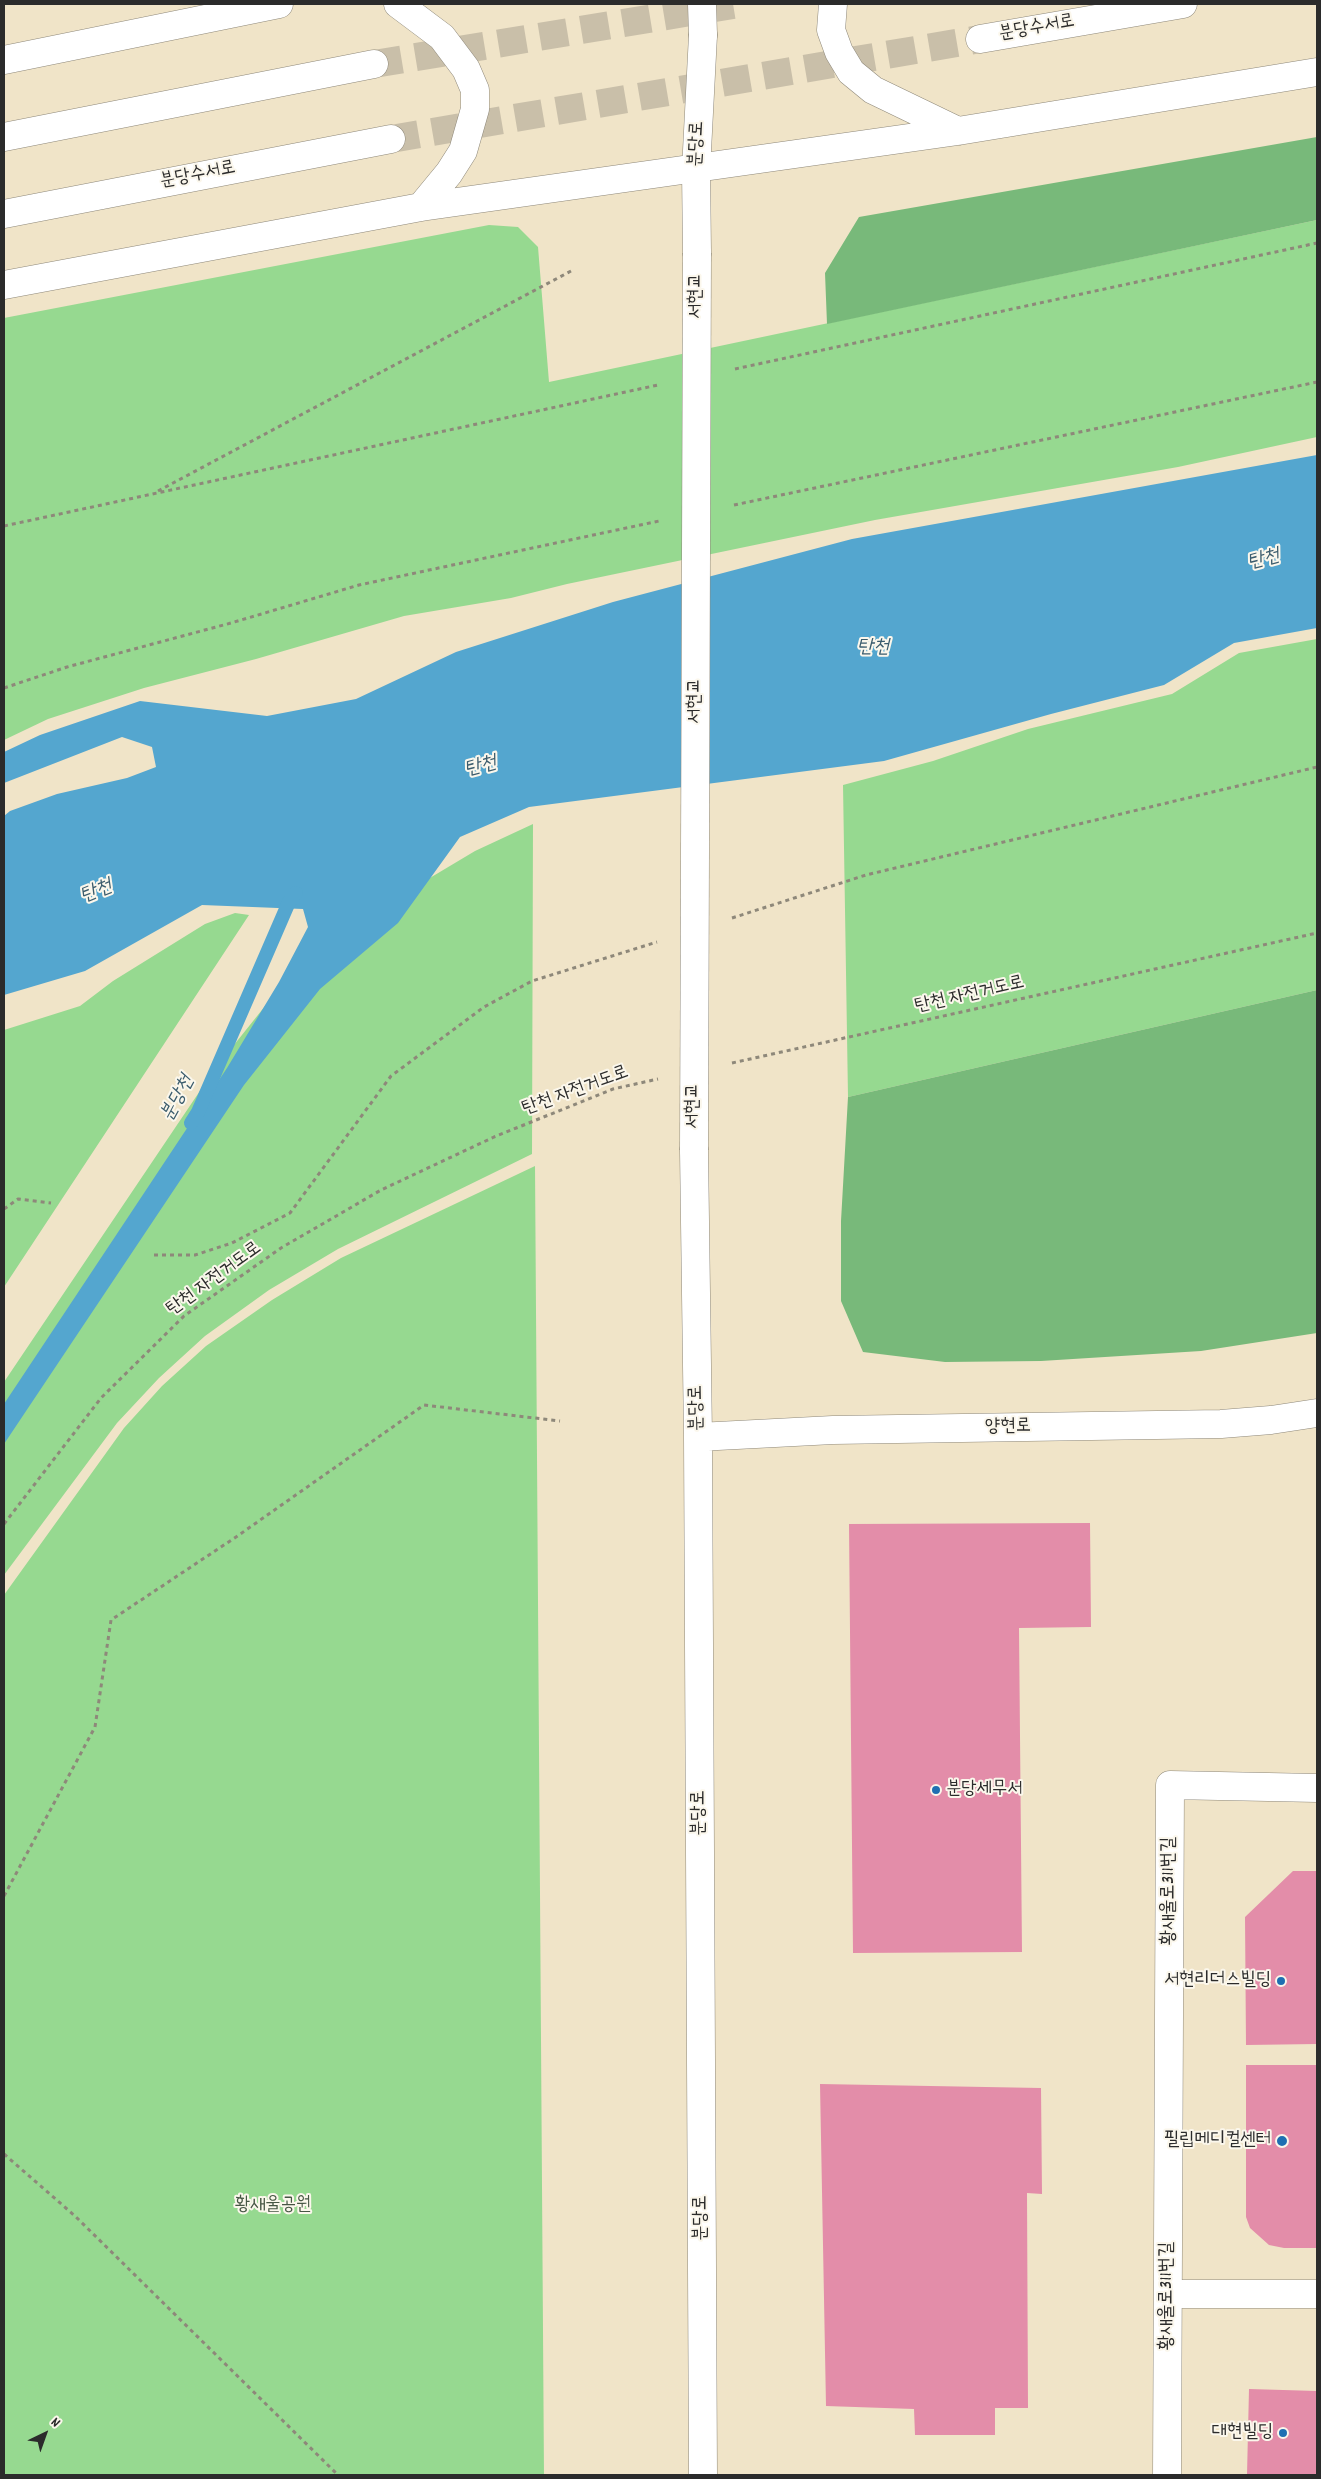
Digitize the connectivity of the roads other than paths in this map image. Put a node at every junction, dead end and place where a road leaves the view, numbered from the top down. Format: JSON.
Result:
{"nodes":[{"id":1,"x":279,"y":4,"type":"edge"},
{"id":2,"x":398,"y":4,"type":"edge"},
{"id":3,"x":702,"y":4,"type":"edge"},
{"id":4,"x":833,"y":4,"type":"edge"},
{"id":5,"x":1183,"y":4,"type":"edge"},
{"id":6,"x":980,"y":39,"type":"tunnel mouth"},
{"id":7,"x":4,"y":60,"type":"edge"},
{"id":8,"x":374,"y":64,"type":"tunnel mouth"},
{"id":9,"x":1317,"y":72,"type":"edge"},
{"id":10,"x":958,"y":131,"type":"junction"},
{"id":11,"x":4,"y":137,"type":"edge"},
{"id":12,"x":391,"y":139,"type":"tunnel mouth"},
{"id":13,"x":696,"y":170,"type":"junction"},
{"id":14,"x":421,"y":207,"type":"junction"},
{"id":15,"x":4,"y":214,"type":"edge"},
{"id":16,"x":697,"y":253,"type":"joint"},
{"id":17,"x":4,"y":285,"type":"edge"},
{"id":18,"x":694,"y":1150,"type":"joint"},
{"id":19,"x":1317,"y":1413,"type":"edge"},
{"id":20,"x":698,"y":1437,"type":"junction"},
{"id":21,"x":1317,"y":1788,"type":"edge"},
{"id":22,"x":1168,"y":2294,"type":"junction"},
{"id":23,"x":1317,"y":2294,"type":"edge"},
{"id":24,"x":703,"y":2475,"type":"edge"},
{"id":25,"x":1166,"y":2475,"type":"edge"}],
"edges":[{"from":1,"to":7,"type":"main road"},
{"from":2,"to":14,"type":"main road"},
{"from":3,"to":13,"type":"main road","name":"분당로"},
{"from":4,"to":10,"type":"main road"},
{"from":5,"to":6,"type":"main road","name":"분당수서로"},
{"from":8,"to":11,"type":"main road"},
{"from":9,"to":10,"type":"main road"},
{"from":10,"to":13,"type":"main road"},
{"from":12,"to":15,"type":"main road","name":"분당수서로"},
{"from":13,"to":14,"type":"main road"},
{"from":13,"to":16,"type":"main road","name":"분당로"},
{"from":14,"to":17,"type":"main road"},
{"from":16,"to":18,"type":"main road","name":"서현교","bridge":true},
{"from":18,"to":20,"type":"main road","name":"분당로"},
{"from":19,"to":20,"type":"main road","name":"양현로"},
{"from":20,"to":24,"type":"main road","name":"분당로"},
{"from":21,"to":22,"type":"main road","name":"황새울로311번길"},
{"from":22,"to":23,"type":"main road"},
{"from":22,"to":25,"type":"main road","name":"황새울로311번길"}]}
